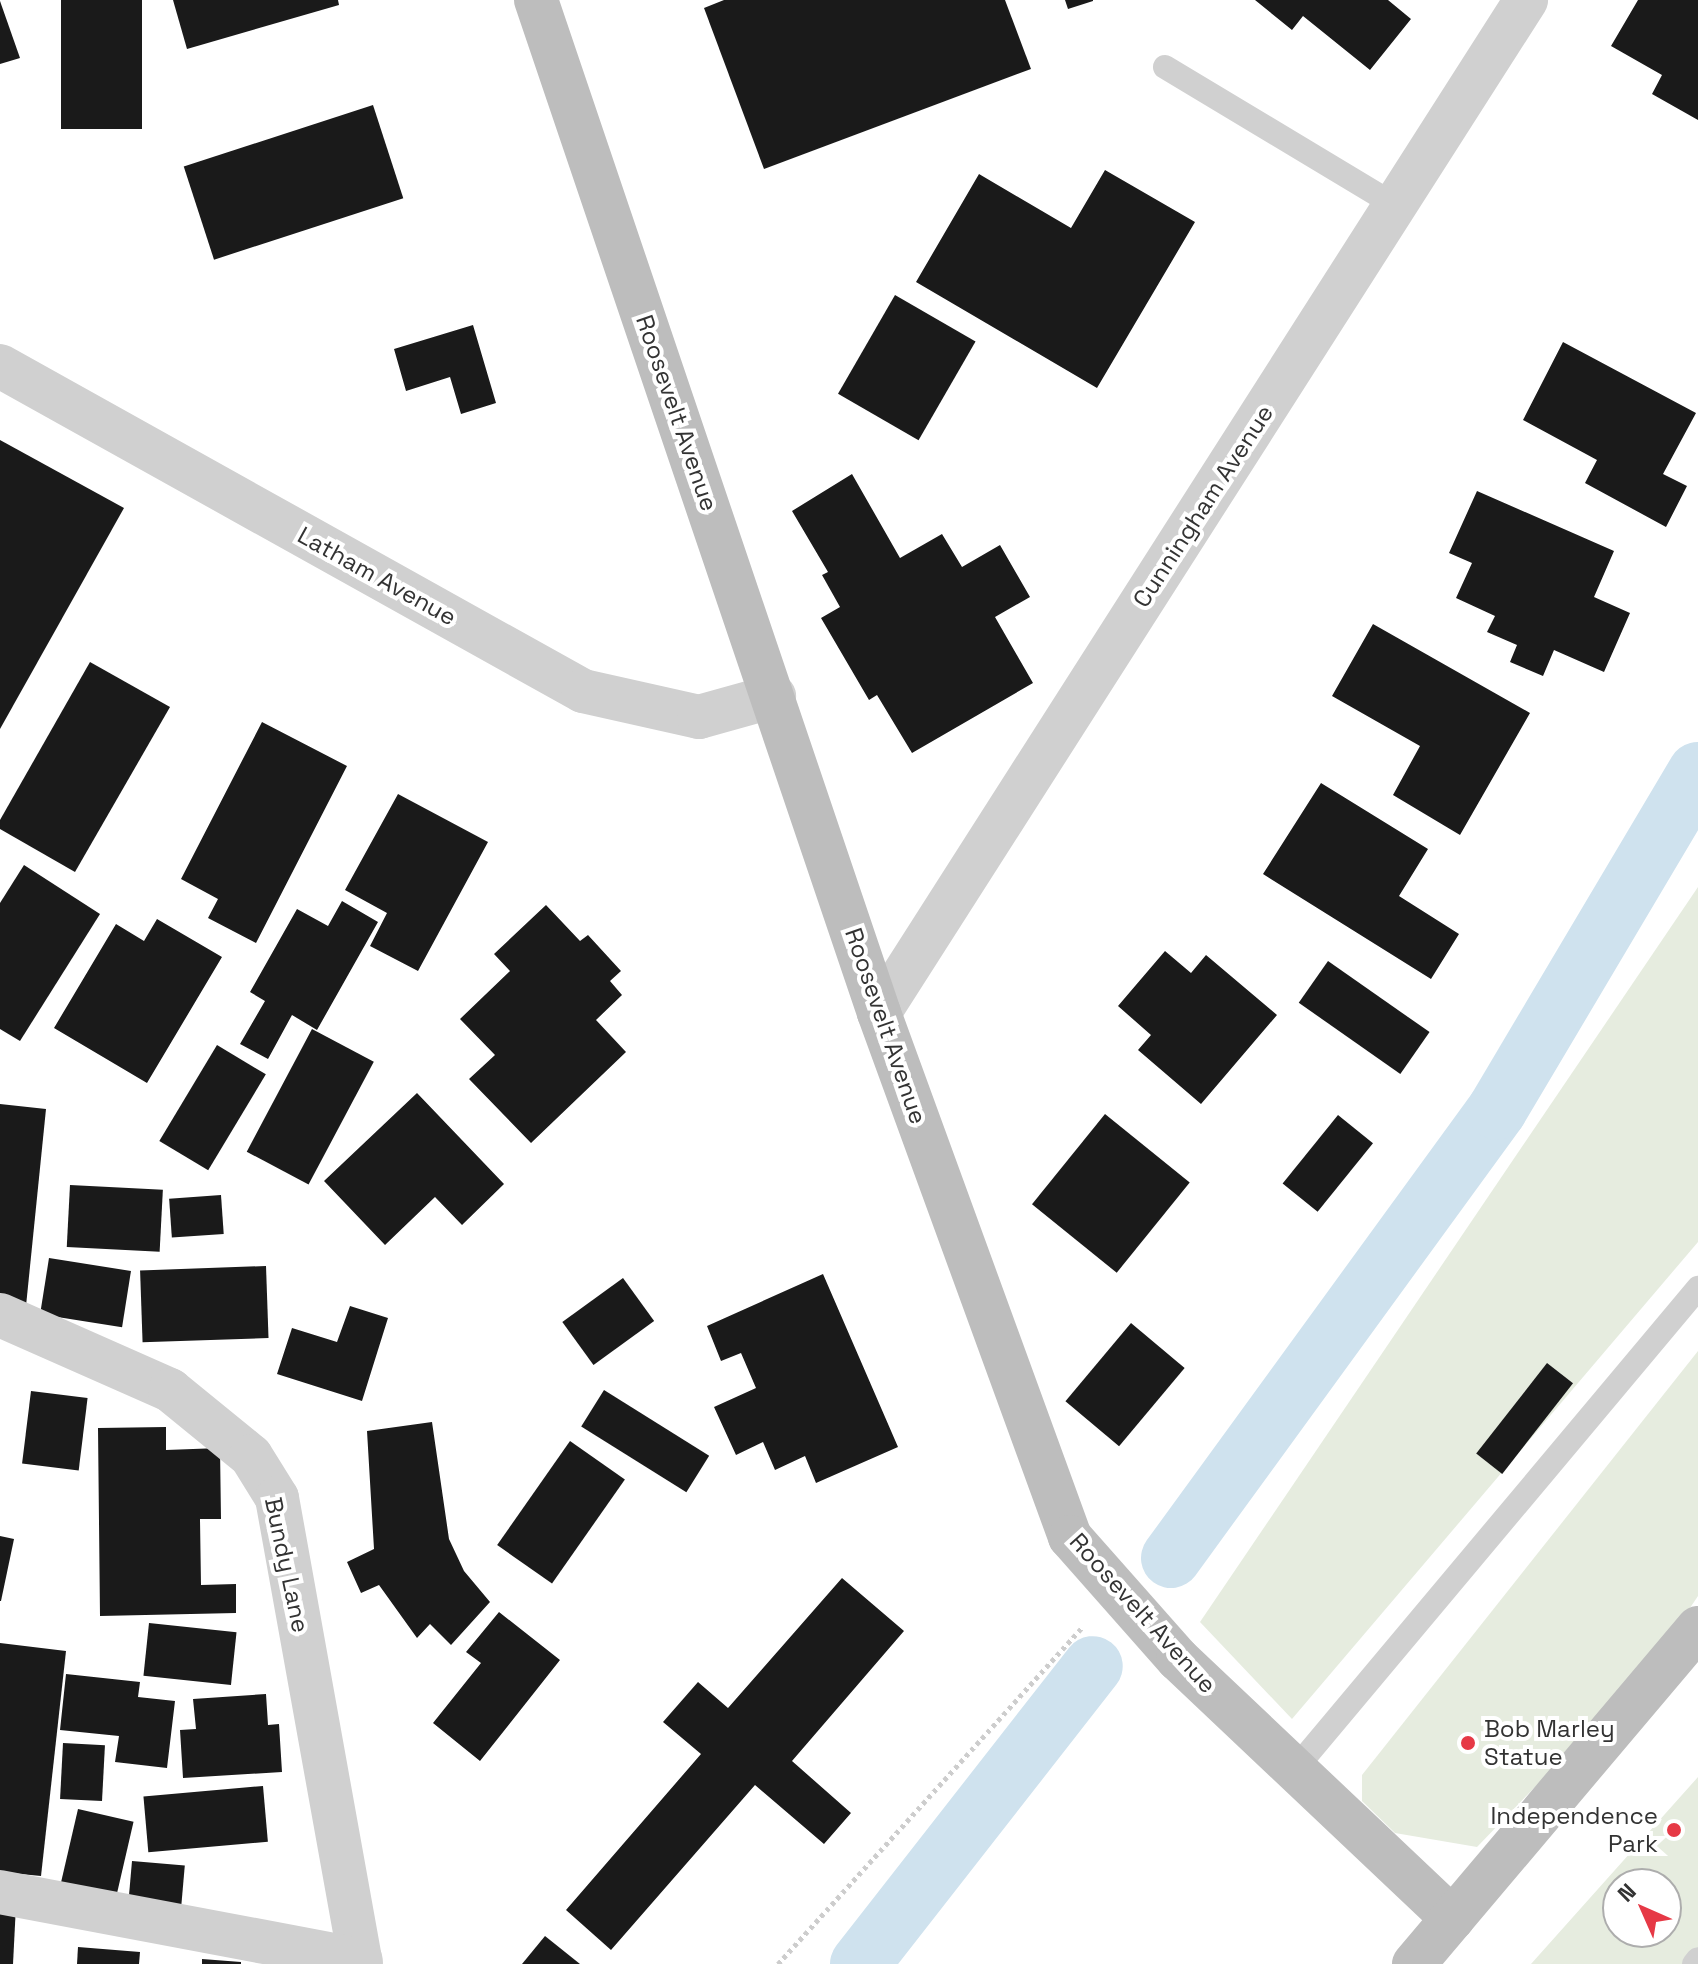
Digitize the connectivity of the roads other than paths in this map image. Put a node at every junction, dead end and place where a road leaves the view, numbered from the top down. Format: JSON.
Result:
{"nodes":[{"id":1,"x":536,"y":0,"type":"edge"},
{"id":2,"x":1526,"y":0,"type":"edge"},
{"id":3,"x":1165,"y":67,"type":"dead end"},
{"id":4,"x":1395,"y":205,"type":"junction"},
{"id":5,"x":0,"y":366,"type":"edge"},
{"id":6,"x":774,"y":696,"type":"junction"},
{"id":7,"x":879,"y":1013,"type":"junction"},
{"id":8,"x":1698,"y":1288,"type":"edge"},
{"id":9,"x":0,"y":1315,"type":"edge"},
{"id":10,"x":1698,"y":1628,"type":"edge"},
{"id":11,"x":1295,"y":1769,"type":"junction"},
{"id":12,"x":0,"y":1892,"type":"edge"},
{"id":13,"x":1453,"y":1919,"type":"junction"},
{"id":14,"x":1698,"y":1959,"type":"edge"},
{"id":15,"x":361,"y":1962,"type":"edge"},
{"id":16,"x":1414,"y":1964,"type":"edge"},
{"id":17,"x":1694,"y":1964,"type":"edge"}],
"edges":[{"from":1,"to":6,"type":"main road","name":"Roosevelt Avenue"},
{"from":2,"to":4,"type":"street","name":"Cunningham Avenue"},
{"from":3,"to":4,"type":"lane"},
{"from":4,"to":7,"type":"street","name":"Cunningham Avenue"},
{"from":5,"to":6,"type":"street","name":"Latham Avenue"},
{"from":6,"to":7,"type":"main road","name":"Roosevelt Avenue"},
{"from":7,"to":11,"type":"main road","name":"Roosevelt Avenue"},
{"from":8,"to":11,"type":"lane"},
{"from":9,"to":15,"type":"street","name":"Bundy Lane"},
{"from":10,"to":13,"type":"main road"},
{"from":11,"to":13,"type":"main road","name":"Roosevelt Avenue"},
{"from":12,"to":15,"type":"street"},
{"from":13,"to":16,"type":"main road"},
{"from":14,"to":17,"type":"lane"}]}
